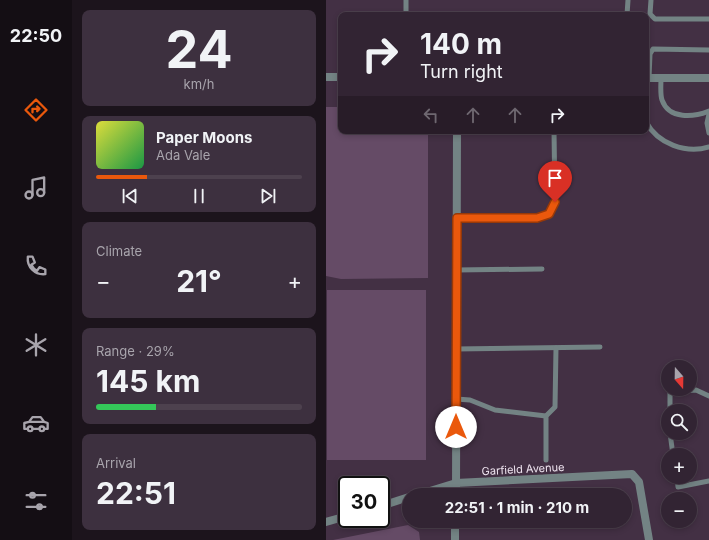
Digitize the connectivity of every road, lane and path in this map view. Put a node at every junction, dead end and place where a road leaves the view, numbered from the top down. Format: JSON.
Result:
{"nodes":[{"id":1,"x":406,"y":0,"type":"edge"},
{"id":2,"x":628,"y":0,"type":"edge"},
{"id":3,"x":651,"y":0,"type":"edge"},
{"id":4,"x":406,"y":12,"type":"edge"},
{"id":5,"x":627,"y":12,"type":"edge"},
{"id":6,"x":709,"y":20,"type":"edge"},
{"id":7,"x":709,"y":50,"type":"edge"},
{"id":8,"x":649,"y":66,"type":"edge"},
{"id":9,"x":326,"y":78,"type":"edge"},
{"id":10,"x":338,"y":78,"type":"edge"},
{"id":11,"x":649,"y":78,"type":"edge"},
{"id":12,"x":661,"y":78,"type":"junction"},
{"id":13,"x":709,"y":78,"type":"edge"},
{"id":14,"x":709,"y":111,"type":"edge"},
{"id":15,"x":709,"y":114,"type":"edge"},
{"id":16,"x":649,"y":126,"type":"edge"},
{"id":17,"x":709,"y":133,"type":"edge"},
{"id":18,"x":456,"y":134,"type":"edge"},
{"id":19,"x":554,"y":134,"type":"edge"},
{"id":20,"x":709,"y":148,"type":"edge"},
{"id":21,"x":457,"y":218,"type":"junction"},
{"id":22,"x":542,"y":269,"type":"dead end"},
{"id":23,"x":456,"y":270,"type":"junction"},
{"id":24,"x":600,"y":347,"type":"dead end"},
{"id":25,"x":556,"y":348,"type":"junction"},
{"id":26,"x":456,"y":349,"type":"junction"},
{"id":27,"x":709,"y":396,"type":"edge"},
{"id":28,"x":456,"y":399,"type":"junction"},
{"id":29,"x":670,"y":404,"type":"edge"},
{"id":30,"x":546,"y":416,"type":"junction"},
{"id":31,"x":546,"y":460,"type":"dead end"},
{"id":32,"x":709,"y":481,"type":"edge"},
{"id":33,"x":456,"y":483,"type":"junction"},
{"id":34,"x":697,"y":483,"type":"edge"},
{"id":35,"x":678,"y":484,"type":"edge"},
{"id":36,"x":694,"y":484,"type":"edge"},
{"id":37,"x":440,"y":488,"type":"edge"},
{"id":38,"x":456,"y":488,"type":"edge"},
{"id":39,"x":402,"y":499,"type":"edge"},
{"id":40,"x":390,"y":503,"type":"edge"},
{"id":41,"x":338,"y":519,"type":"edge"},
{"id":42,"x":326,"y":522,"type":"edge"},
{"id":43,"x":456,"y":528,"type":"edge"},
{"id":44,"x":455,"y":540,"type":"edge"},
{"id":45,"x":649,"y":540,"type":"edge"}],
"edges":[{"from":1,"to":4,"type":"lane"},
{"from":2,"to":5,"type":"lane"},
{"from":3,"to":6,"type":"lane"},
{"from":7,"to":8,"type":"lane"},
{"from":9,"to":10,"type":"street"},
{"from":11,"to":12,"type":"street"},
{"from":12,"to":13,"type":"street"},
{"from":12,"to":14,"type":"lane"},
{"from":15,"to":17,"type":"lane"},
{"from":16,"to":20,"type":"lane"},
{"from":18,"to":21,"type":"street"},
{"from":19,"to":21,"type":"lane"},
{"from":21,"to":23,"type":"street"},
{"from":22,"to":23,"type":"lane"},
{"from":23,"to":26,"type":"street"},
{"from":24,"to":25,"type":"lane"},
{"from":25,"to":26,"type":"lane"},
{"from":25,"to":30,"type":"lane"},
{"from":26,"to":28,"type":"street"},
{"from":27,"to":29,"type":"lane"},
{"from":28,"to":30,"type":"lane"},
{"from":28,"to":33,"type":"street"},
{"from":30,"to":31,"type":"lane"},
{"from":32,"to":34,"type":"lane"},
{"from":33,"to":37,"type":"street","name":"Garfield Avenue"},
{"from":33,"to":38,"type":"street"},
{"from":33,"to":45,"type":"street","name":"Garfield Avenue"},
{"from":35,"to":36,"type":"lane"},
{"from":39,"to":40,"type":"street"},
{"from":41,"to":42,"type":"street"},
{"from":43,"to":44,"type":"street"}]}
